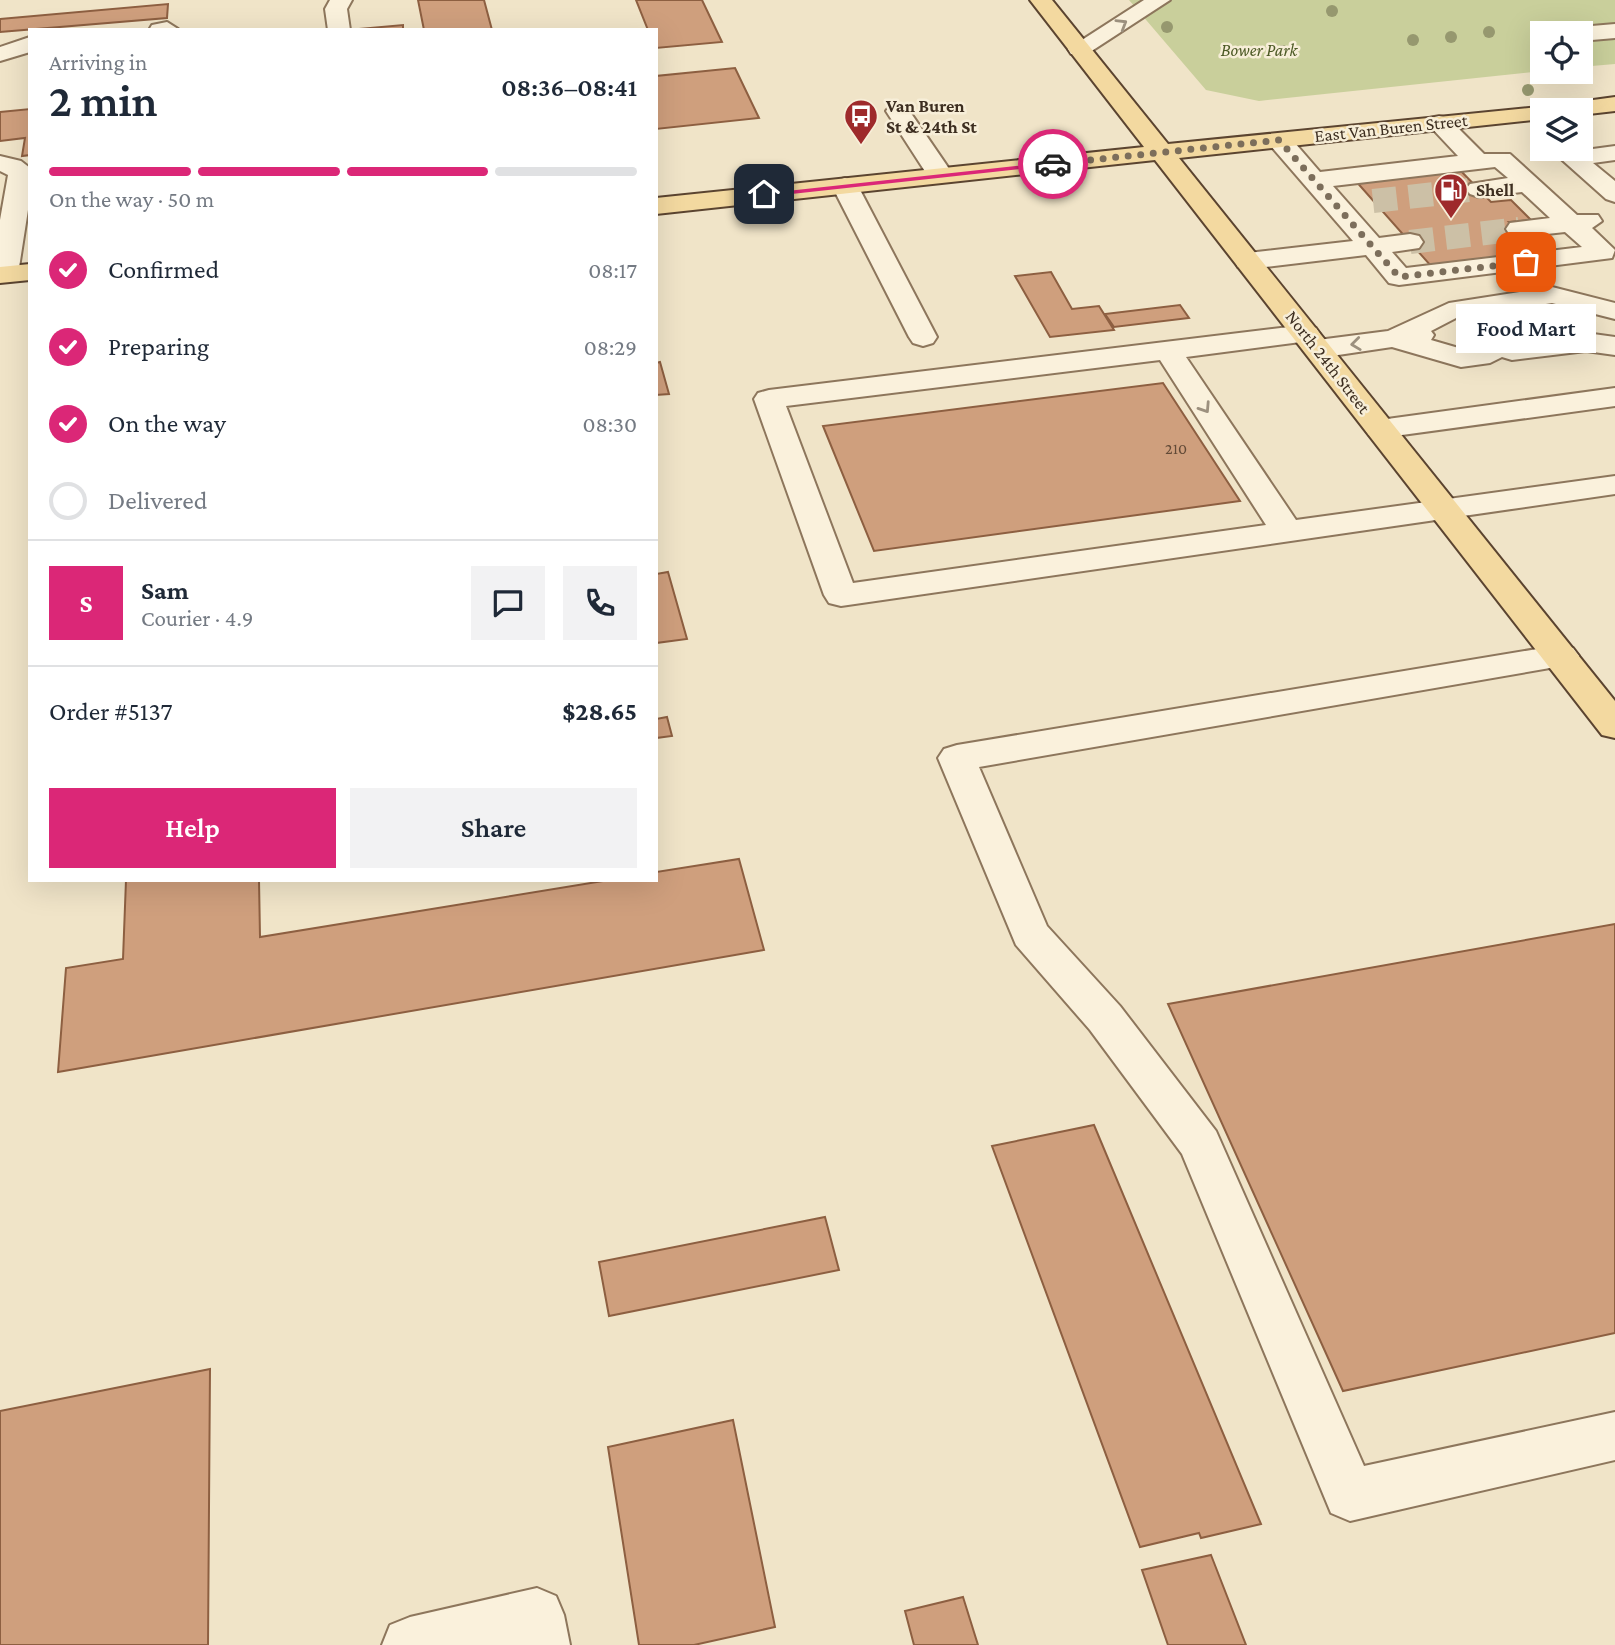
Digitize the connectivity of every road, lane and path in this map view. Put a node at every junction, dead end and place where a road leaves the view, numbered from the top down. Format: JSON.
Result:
{"nodes":[{"id":1,"x":341,"y":0,"type":"edge"},
{"id":2,"x":1041,"y":0,"type":"edge"},
{"id":3,"x":1162,"y":0,"type":"edge"},
{"id":4,"x":339,"y":28,"type":"edge"},
{"id":5,"x":1615,"y":31,"type":"edge"},
{"id":6,"x":1593,"y":33,"type":"edge"},
{"id":7,"x":28,"y":45,"type":"edge"},
{"id":8,"x":1079,"y":49,"type":"junction"},
{"id":9,"x":0,"y":54,"type":"edge"},
{"id":10,"x":1612,"y":107,"type":"edge"},
{"id":11,"x":1593,"y":108,"type":"edge"},
{"id":12,"x":898,"y":111,"type":"dead end"},
{"id":13,"x":1530,"y":113,"type":"edge"},
{"id":14,"x":1439,"y":123,"type":"junction"},
{"id":15,"x":1279,"y":140,"type":"junction"},
{"id":16,"x":1162,"y":152,"type":"junction"},
{"id":17,"x":1615,"y":153,"type":"edge"},
{"id":18,"x":1593,"y":156,"type":"edge"},
{"id":19,"x":1563,"y":161,"type":"edge"},
{"id":20,"x":1576,"y":161,"type":"edge"},
{"id":21,"x":1478,"y":162,"type":"junction"},
{"id":22,"x":0,"y":163,"type":"edge"},
{"id":23,"x":1519,"y":175,"type":"junction"},
{"id":24,"x":941,"y":176,"type":"junction"},
{"id":25,"x":1315,"y":180,"type":"junction"},
{"id":26,"x":845,"y":186,"type":"junction"},
{"id":27,"x":1479,"y":189,"type":"tunnel mouth"},
{"id":28,"x":1615,"y":194,"type":"edge"},
{"id":29,"x":658,"y":206,"type":"edge"},
{"id":30,"x":1615,"y":218,"type":"edge"},
{"id":31,"x":1571,"y":223,"type":"junction"},
{"id":32,"x":1519,"y":229,"type":"tunnel mouth"},
{"id":33,"x":1410,"y":242,"type":"tunnel mouth"},
{"id":34,"x":1373,"y":247,"type":"junction"},
{"id":35,"x":1248,"y":261,"type":"junction"},
{"id":36,"x":11,"y":274,"type":"edge"},
{"id":37,"x":1615,"y":311,"type":"edge"},
{"id":38,"x":1615,"y":327,"type":"edge"},
{"id":39,"x":923,"y":337,"type":"dead end"},
{"id":40,"x":1394,"y":339,"type":"junction"},
{"id":41,"x":1312,"y":341,"type":"junction"},
{"id":42,"x":1615,"y":346,"type":"edge"},
{"id":43,"x":1168,"y":351,"type":"junction"},
{"id":44,"x":1461,"y":358,"type":"junction"},
{"id":45,"x":1615,"y":397,"type":"edge"},
{"id":46,"x":1507,"y":412,"type":"junction"},
{"id":47,"x":1380,"y":429,"type":"junction"},
{"id":48,"x":1615,"y":485,"type":"edge"},
{"id":49,"x":1445,"y":509,"type":"junction"},
{"id":50,"x":1287,"y":532,"type":"junction"},
{"id":51,"x":1560,"y":656,"type":"junction"},
{"id":52,"x":1615,"y":726,"type":"edge"},
{"id":53,"x":1615,"y":1436,"type":"edge"},
{"id":54,"x":410,"y":1645,"type":"edge"},
{"id":55,"x":542,"y":1645,"type":"edge"}],
"edges":[{"from":1,"to":4,"type":"street"},
{"from":2,"to":8,"type":"main road","name":"North 24th Street"},
{"from":8,"to":3,"type":"street","one_way":true},
{"from":5,"to":6,"type":"street"},
{"from":7,"to":9,"type":"street"},
{"from":8,"to":16,"type":"main road","name":"North 24th Street"},
{"from":10,"to":11,"type":"main road"},
{"from":12,"to":24,"type":"street"},
{"from":13,"to":14,"type":"main road","name":"East Van Buren Street"},
{"from":14,"to":15,"type":"main road","name":"East Van Buren Street"},
{"from":14,"to":21,"type":"street"},
{"from":15,"to":16,"type":"main road","name":"East Van Buren Street"},
{"from":15,"to":25,"type":"street"},
{"from":16,"to":24,"type":"main road","name":"East Van Buren Street"},
{"from":16,"to":35,"type":"main road","name":"North 24th Street"},
{"from":17,"to":18,"type":"street"},
{"from":19,"to":23,"type":"street"},
{"from":20,"to":28,"type":"street"},
{"from":21,"to":23,"type":"street"},
{"from":21,"to":25,"type":"street"},
{"from":22,"to":36,"type":"street"},
{"from":23,"to":27,"type":"street"},
{"from":23,"to":31,"type":"street"},
{"from":24,"to":26,"type":"main road","name":"East Van Buren Street"},
{"from":25,"to":34,"type":"street"},
{"from":26,"to":29,"type":"main road","name":"East Van Buren Street"},
{"from":26,"to":39,"type":"street"},
{"from":30,"to":31,"type":"street"},
{"from":31,"to":32,"type":"street"},
{"from":31,"to":34,"type":"street"},
{"from":33,"to":34,"type":"street"},
{"from":34,"to":35,"type":"street"},
{"from":35,"to":41,"type":"main road","name":"North 24th Street"},
{"from":37,"to":40,"type":"street"},
{"from":38,"to":40,"type":"street"},
{"from":40,"to":41,"type":"street","one_way":true},
{"from":40,"to":44,"type":"street"},
{"from":41,"to":43,"type":"street"},
{"from":41,"to":47,"type":"main road","name":"North 24th Street"},
{"from":42,"to":44,"type":"street"},
{"from":43,"to":50,"type":"street","one_way":true},
{"from":43,"to":50,"type":"street"},
{"from":44,"to":46,"type":"street"},
{"from":45,"to":46,"type":"street"},
{"from":46,"to":47,"type":"street"},
{"from":47,"to":49,"type":"main road","name":"North 24th Street"},
{"from":48,"to":49,"type":"street"},
{"from":49,"to":50,"type":"street"},
{"from":49,"to":51,"type":"main road","name":"North 24th Street"},
{"from":51,"to":52,"type":"main road","name":"North 24th Street"},
{"from":51,"to":53,"type":"street"},
{"from":54,"to":55,"type":"street"}]}
